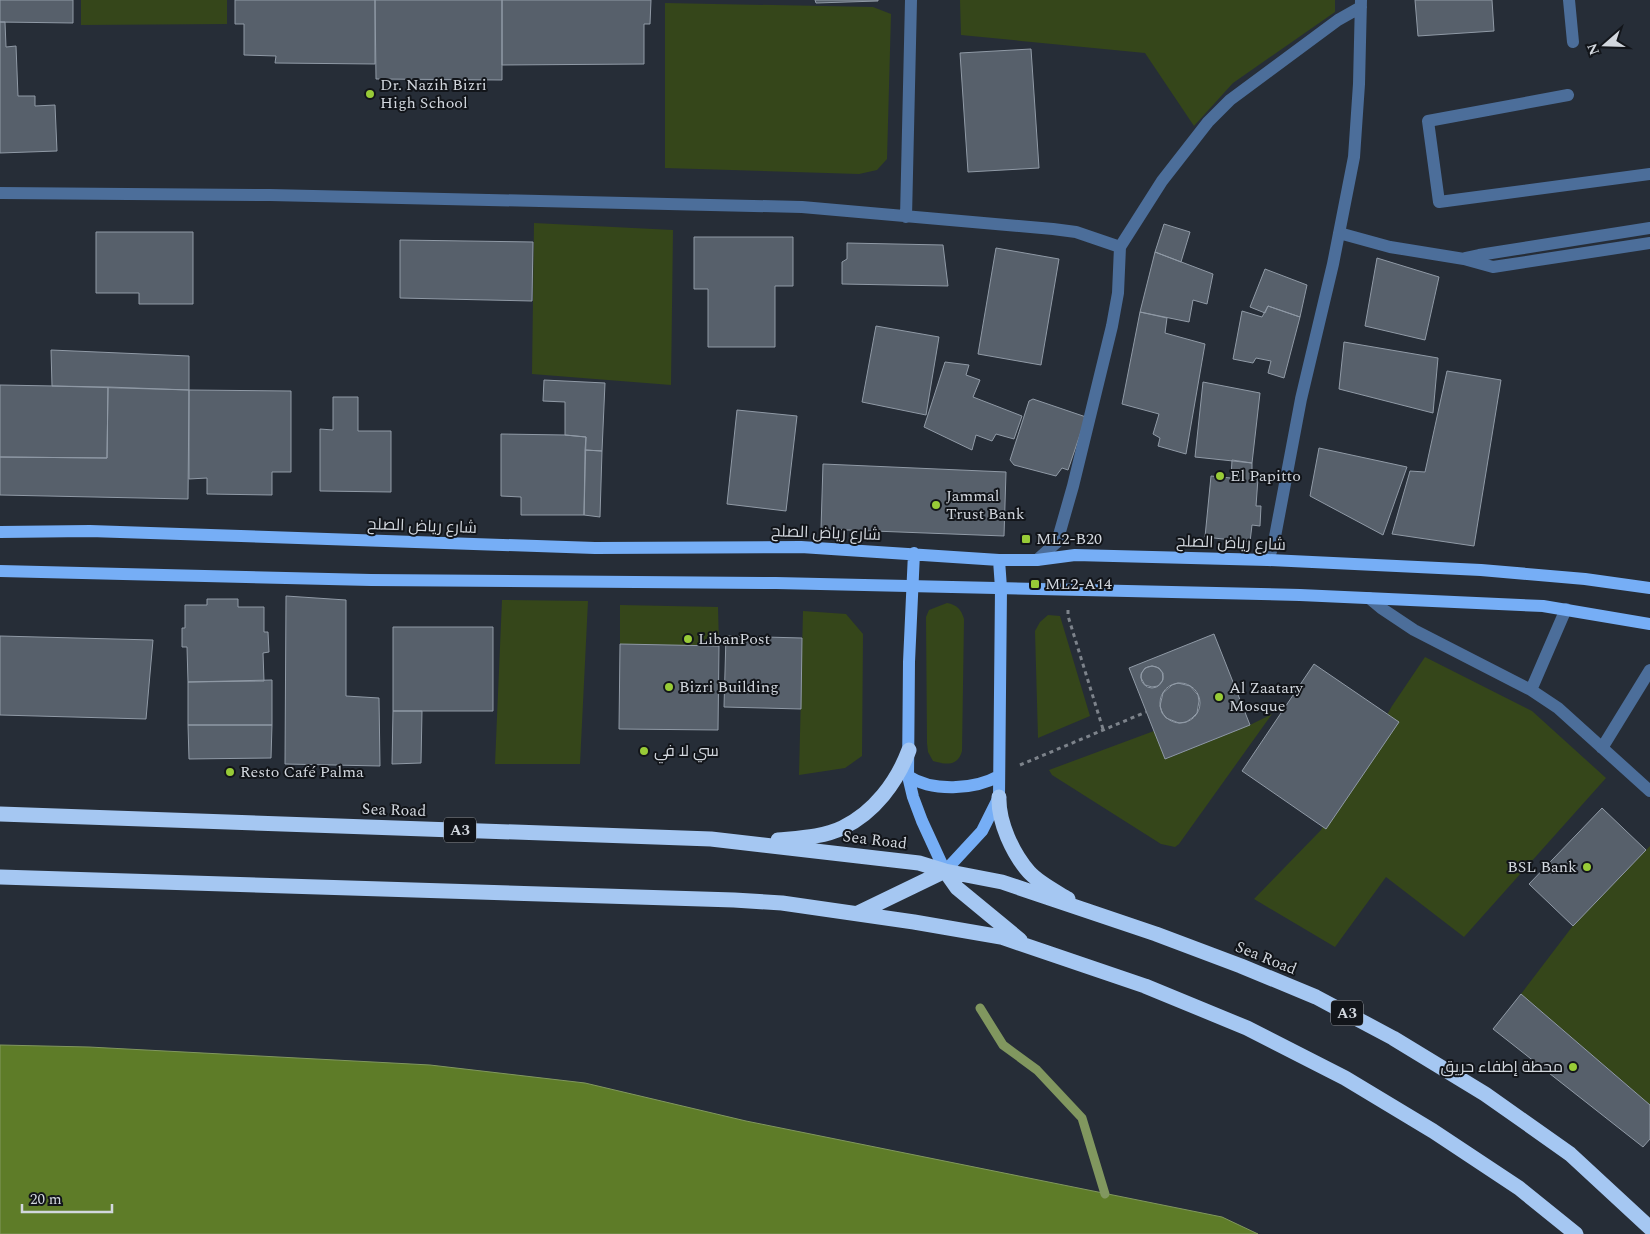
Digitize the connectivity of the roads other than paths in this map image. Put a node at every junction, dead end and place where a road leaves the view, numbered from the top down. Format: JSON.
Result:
{"nodes":[{"id":1,"x":911,"y":0,"type":"edge"},
{"id":2,"x":1569,"y":0,"type":"edge"},
{"id":3,"x":1361,"y":4,"type":"edge"},
{"id":4,"x":1573,"y":42,"type":"dead end"},
{"id":5,"x":1568,"y":95,"type":"dead end"},
{"id":6,"x":1650,"y":174,"type":"edge"},
{"id":7,"x":0,"y":193,"type":"edge"},
{"id":8,"x":906,"y":217,"type":"junction"},
{"id":9,"x":1650,"y":228,"type":"edge"},
{"id":10,"x":1339,"y":233,"type":"junction"},
{"id":11,"x":1650,"y":243,"type":"edge"},
{"id":12,"x":1120,"y":247,"type":"junction"},
{"id":13,"x":1464,"y":259,"type":"junction"},
{"id":14,"x":0,"y":532,"type":"edge"},
{"id":15,"x":914,"y":553,"type":"junction"},
{"id":16,"x":999,"y":560,"type":"junction"},
{"id":17,"x":1037,"y":560,"type":"junction"},
{"id":18,"x":1268,"y":560,"type":"junction"},
{"id":19,"x":0,"y":571,"type":"edge"},
{"id":20,"x":912,"y":586,"type":"junction"},
{"id":21,"x":1001,"y":588,"type":"junction"},
{"id":22,"x":1650,"y":588,"type":"edge"},
{"id":23,"x":1369,"y":598,"type":"junction"},
{"id":24,"x":1566,"y":610,"type":"junction"},
{"id":25,"x":1650,"y":624,"type":"edge"},
{"id":26,"x":1650,"y":670,"type":"edge"},
{"id":27,"x":1531,"y":690,"type":"junction"},
{"id":28,"x":1602,"y":748,"type":"junction"},
{"id":29,"x":909,"y":750,"type":"junction"},
{"id":30,"x":999,"y":775,"type":"junction"},
{"id":31,"x":908,"y":776,"type":"junction"},
{"id":32,"x":1650,"y":791,"type":"edge"},
{"id":33,"x":999,"y":797,"type":"junction"},
{"id":34,"x":0,"y":814,"type":"edge"},
{"id":35,"x":741,"y":843,"type":"junction"},
{"id":36,"x":945,"y":870,"type":"junction"},
{"id":37,"x":0,"y":877,"type":"edge"},
{"id":38,"x":1091,"y":912,"type":"junction"},
{"id":39,"x":857,"y":914,"type":"junction"},
{"id":40,"x":1027,"y":946,"type":"junction"},
{"id":41,"x":1650,"y":1228,"type":"edge"},
{"id":42,"x":1576,"y":1234,"type":"edge"}],
"edges":[{"from":1,"to":8,"type":"street"},
{"from":2,"to":4,"type":"street"},
{"from":3,"to":10,"type":"street"},
{"from":3,"to":12,"type":"street"},
{"from":5,"to":6,"type":"street"},
{"from":7,"to":8,"type":"street"},
{"from":8,"to":12,"type":"street"},
{"from":9,"to":13,"type":"street"},
{"from":10,"to":13,"type":"street"},
{"from":10,"to":18,"type":"street"},
{"from":11,"to":13,"type":"street"},
{"from":12,"to":17,"type":"street"},
{"from":14,"to":15,"type":"main road","name":"شارع رياض الصلح"},
{"from":15,"to":16,"type":"main road","name":"شارع رياض الصلح"},
{"from":15,"to":20,"type":"main road"},
{"from":16,"to":17,"type":"main road","name":"شارع رياض الصلح"},
{"from":16,"to":21,"type":"main road"},
{"from":17,"to":18,"type":"main road","name":"شارع رياض الصلح"},
{"from":18,"to":22,"type":"main road","name":"شارع رياض الصلح"},
{"from":19,"to":20,"type":"main road"},
{"from":20,"to":21,"type":"main road"},
{"from":20,"to":29,"type":"main road"},
{"from":21,"to":23,"type":"main road"},
{"from":21,"to":30,"type":"main road"},
{"from":23,"to":24,"type":"main road"},
{"from":23,"to":27,"type":"street"},
{"from":24,"to":25,"type":"main road"},
{"from":24,"to":27,"type":"street"},
{"from":26,"to":28,"type":"street"},
{"from":27,"to":28,"type":"street"},
{"from":28,"to":32,"type":"street"},
{"from":29,"to":31,"type":"main road"},
{"from":29,"to":35,"type":"highway"},
{"from":30,"to":31,"type":"main road"},
{"from":30,"to":33,"type":"main road"},
{"from":31,"to":36,"type":"main road"},
{"from":33,"to":36,"type":"main road"},
{"from":33,"to":38,"type":"highway"},
{"from":34,"to":35,"type":"highway","name":"Sea Road","number":"A3"},
{"from":35,"to":36,"type":"highway","name":"Sea Road","number":"A3"},
{"from":36,"to":38,"type":"highway","name":"Sea Road","number":"A3"},
{"from":36,"to":39,"type":"highway"},
{"from":36,"to":40,"type":"highway"},
{"from":37,"to":39,"type":"highway"},
{"from":38,"to":41,"type":"highway","name":"Sea Road","number":"A3"},
{"from":39,"to":40,"type":"highway"},
{"from":40,"to":42,"type":"highway"}]}
